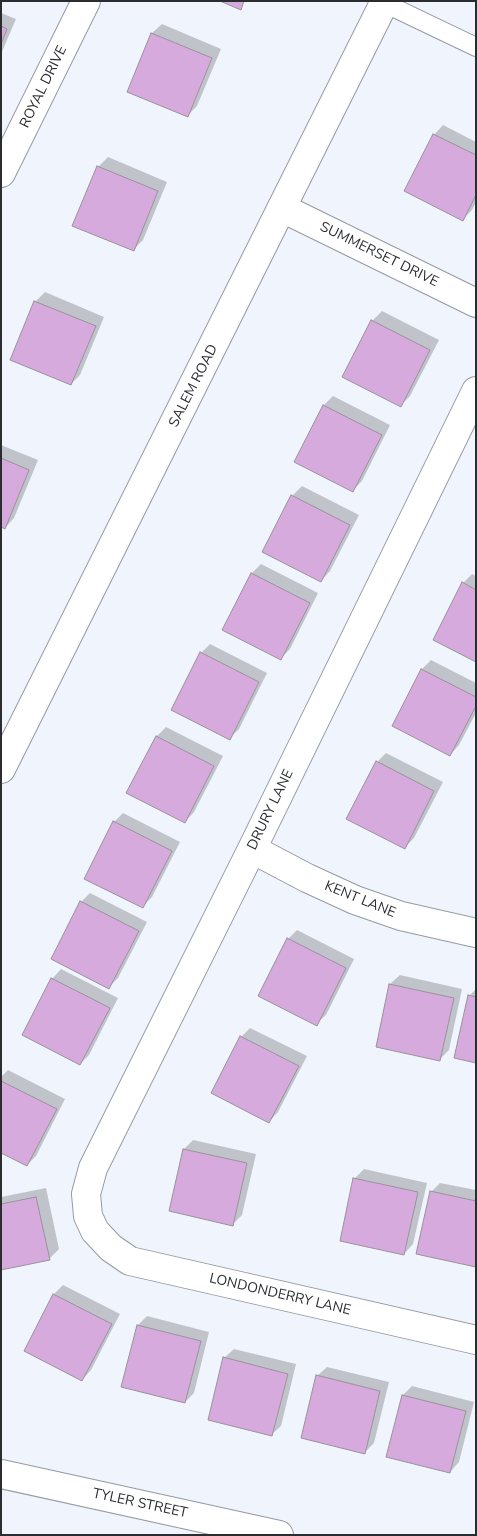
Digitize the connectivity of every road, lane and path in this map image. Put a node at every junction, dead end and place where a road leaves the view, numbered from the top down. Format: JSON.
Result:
{"nodes":[{"id":1,"x":86,"y":1,"type":"edge"},
{"id":2,"x":385,"y":2,"type":"edge"},
{"id":3,"x":476,"y":47,"type":"edge"},
{"id":4,"x":1,"y":173,"type":"edge"},
{"id":5,"x":282,"y":208,"type":"junction"},
{"id":6,"x":476,"y":303,"type":"edge"},
{"id":7,"x":476,"y":391,"type":"edge"},
{"id":8,"x":1,"y":770,"type":"edge"},
{"id":9,"x":252,"y":849,"type":"junction"},
{"id":10,"x":476,"y":933,"type":"edge"},
{"id":11,"x":95,"y":1232,"type":"joint"},
{"id":12,"x":476,"y":1340,"type":"edge"},
{"id":13,"x":1,"y":1474,"type":"edge"},
{"id":14,"x":279,"y":1535,"type":"edge"}],
"edges":[{"from":1,"to":4,"type":"street","name":"ROYAL DRIVE"},
{"from":2,"to":3,"type":"lane"},
{"from":2,"to":5,"type":"street","name":"SALEM ROAD"},
{"from":5,"to":6,"type":"street","name":"SUMMERSET DRIVE"},
{"from":5,"to":8,"type":"street","name":"SALEM ROAD"},
{"from":7,"to":9,"type":"street","name":"DRURY LANE"},
{"from":9,"to":10,"type":"street","name":"KENT LANE"},
{"from":9,"to":11,"type":"street","name":"DRURY LANE"},
{"from":11,"to":12,"type":"street","name":"LONDONDERRY LANE"},
{"from":13,"to":14,"type":"street","name":"TYLER STREET"}]}
